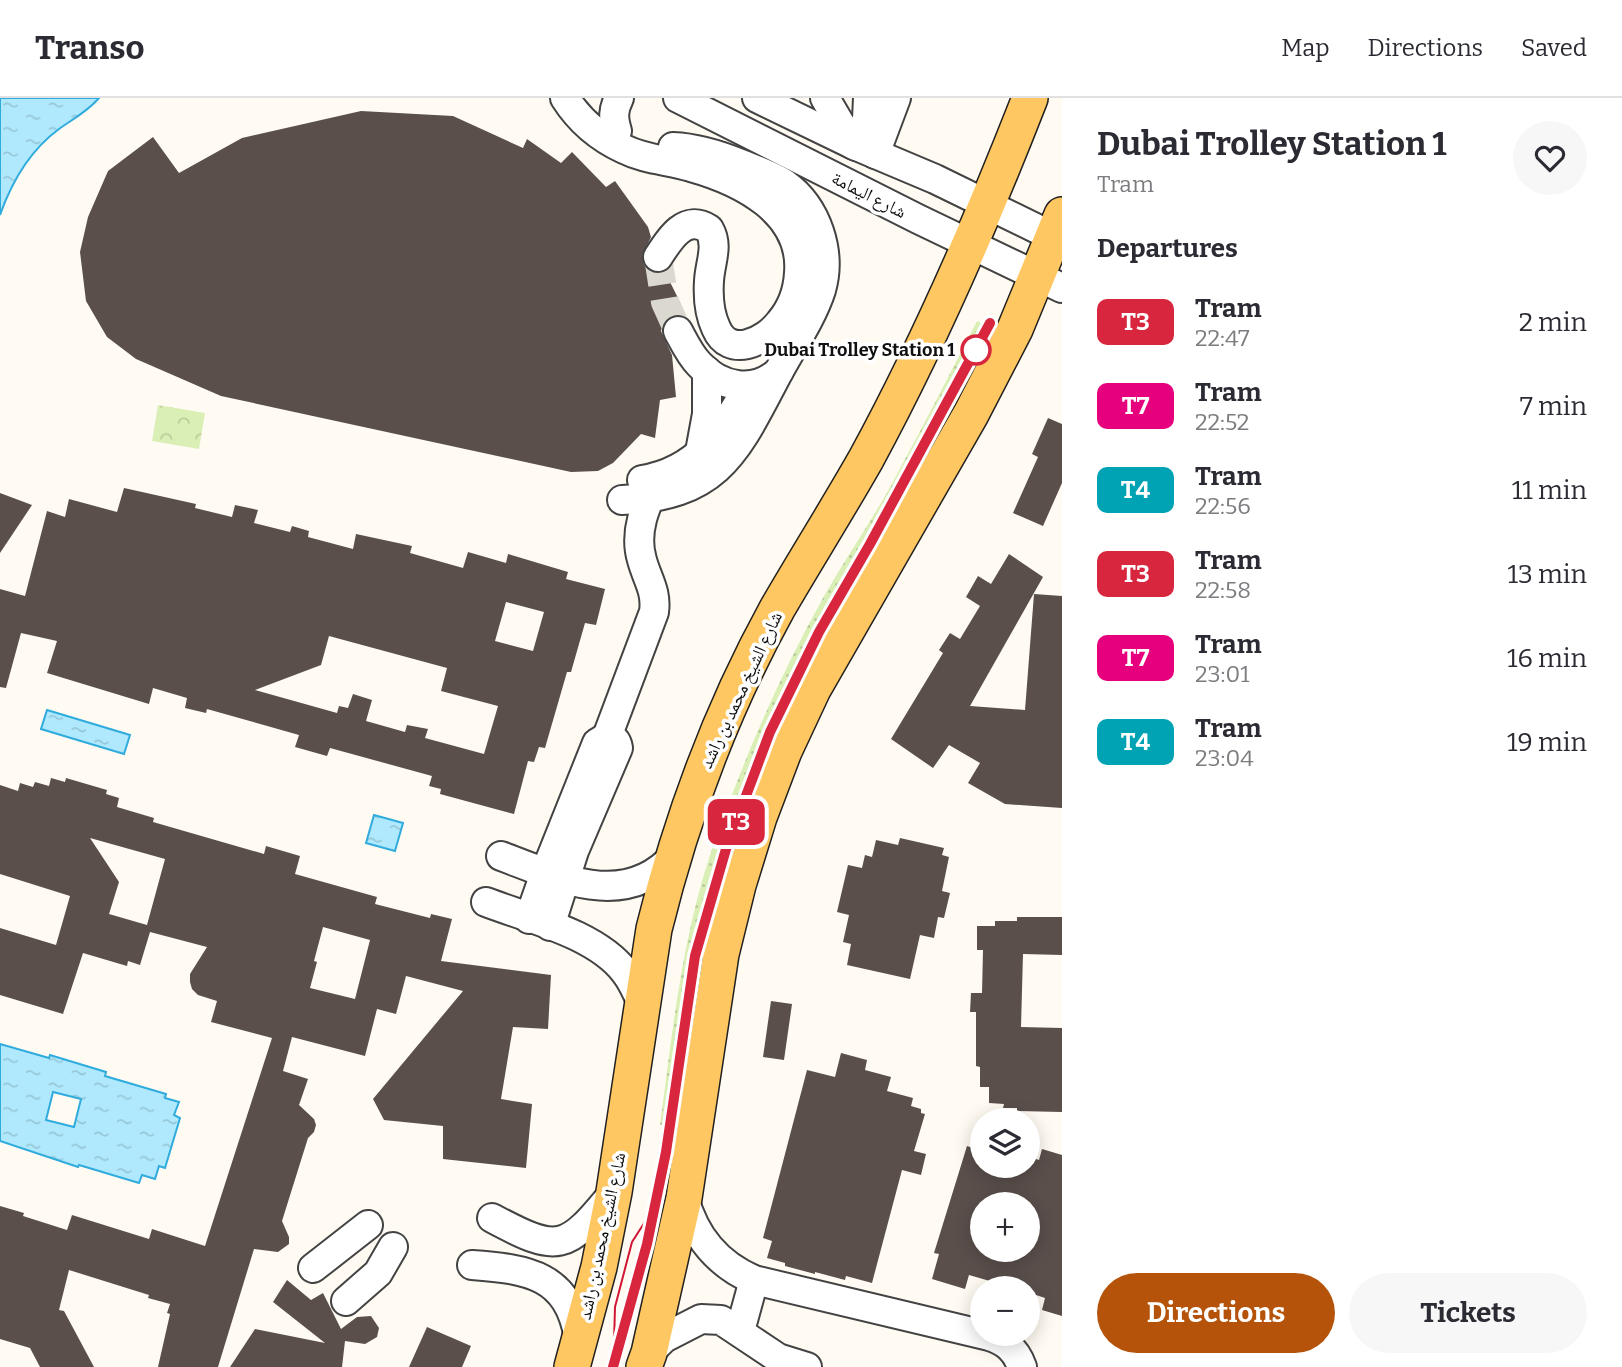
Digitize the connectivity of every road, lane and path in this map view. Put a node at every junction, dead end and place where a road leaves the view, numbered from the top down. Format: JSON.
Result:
{"nodes":[{"id":1,"x":565,"y":98,"type":"edge"},
{"id":2,"x":585,"y":98,"type":"edge"},
{"id":3,"x":620,"y":98,"type":"edge"},
{"id":4,"x":678,"y":98,"type":"edge"},
{"id":5,"x":757,"y":98,"type":"edge"},
{"id":6,"x":825,"y":98,"type":"edge"},
{"id":7,"x":868,"y":98,"type":"edge"},
{"id":8,"x":896,"y":98,"type":"edge"},
{"id":9,"x":1030,"y":98,"type":"edge"},
{"id":10,"x":617,"y":131,"type":"junction"},
{"id":11,"x":861,"y":148,"type":"junction"},
{"id":12,"x":988,"y":204,"type":"junction"},
{"id":13,"x":1059,"y":231,"type":"edge"},
{"id":14,"x":970,"y":244,"type":"junction"},
{"id":15,"x":658,"y":257,"type":"dead end"},
{"id":16,"x":1050,"y":282,"type":"edge"},
{"id":17,"x":678,"y":331,"type":"tunnel mouth"},
{"id":18,"x":707,"y":371,"type":"junction"},
{"id":19,"x":779,"y":371,"type":"junction"},
{"id":20,"x":748,"y":387,"type":"junction"},
{"id":21,"x":699,"y":455,"type":"junction"},
{"id":22,"x":640,"y":489,"type":"junction"},
{"id":23,"x":675,"y":855,"type":"junction"},
{"id":24,"x":501,"y":856,"type":"dead end"},
{"id":25,"x":555,"y":876,"type":"junction"},
{"id":26,"x":486,"y":902,"type":"dead end"},
{"id":27,"x":540,"y":922,"type":"junction"},
{"id":28,"x":643,"y":1006,"type":"junction"},
{"id":29,"x":614,"y":1192,"type":"junction"},
{"id":30,"x":684,"y":1198,"type":"junction"},
{"id":31,"x":492,"y":1218,"type":"dead end"},
{"id":32,"x":368,"y":1225,"type":"dead end"},
{"id":33,"x":393,"y":1247,"type":"dead end"},
{"id":34,"x":472,"y":1265,"type":"dead end"},
{"id":35,"x":313,"y":1269,"type":"dead end"},
{"id":36,"x":754,"y":1280,"type":"junction"},
{"id":37,"x":346,"y":1301,"type":"dead end"},
{"id":38,"x":740,"y":1331,"type":"junction"},
{"id":39,"x":576,"y":1353,"type":"edge"},
{"id":40,"x":646,"y":1360,"type":"edge"},
{"id":41,"x":807,"y":1367,"type":"edge"},
{"id":42,"x":1022,"y":1367,"type":"edge"}],
"edges":[{"from":1,"to":15,"type":"street"},
{"from":2,"to":10,"type":"street"},
{"from":3,"to":10,"type":"street"},
{"from":4,"to":14,"type":"street","name":"شارع اليمامة"},
{"from":5,"to":11,"type":"street"},
{"from":6,"to":11,"type":"street"},
{"from":7,"to":11,"type":"street"},
{"from":8,"to":11,"type":"street"},
{"from":9,"to":12,"type":"main road","name":"شارع الشيخ محمد بن راشد"},
{"from":10,"to":19,"type":"street"},
{"from":11,"to":12,"type":"street"},
{"from":12,"to":13,"type":"street"},
{"from":12,"to":14,"type":"main road","name":"شارع الشيخ محمد بن راشد"},
{"from":13,"to":16,"type":"main road"},
{"from":14,"to":16,"type":"street","name":"شارع اليمامة"},
{"from":14,"to":23,"type":"main road","name":"شارع الشيخ محمد بن راشد"},
{"from":16,"to":30,"type":"main road"},
{"from":17,"to":18,"type":"street"},
{"from":18,"to":20,"type":"street"},
{"from":18,"to":21,"type":"street"},
{"from":19,"to":20,"type":"street"},
{"from":19,"to":22,"type":"street"},
{"from":20,"to":21,"type":"street"},
{"from":21,"to":22,"type":"street"},
{"from":22,"to":25,"type":"street"},
{"from":23,"to":25,"type":"street"},
{"from":23,"to":28,"type":"main road","name":"شارع الشيخ محمد بن راشد"},
{"from":24,"to":25,"type":"street"},
{"from":25,"to":27,"type":"street"},
{"from":26,"to":27,"type":"street"},
{"from":27,"to":28,"type":"street"},
{"from":28,"to":29,"type":"main road","name":"شارع الشيخ محمد بن راشد"},
{"from":29,"to":31,"type":"street"},
{"from":29,"to":39,"type":"main road","name":"شارع الشيخ محمد بن راشد"},
{"from":30,"to":36,"type":"street"},
{"from":30,"to":40,"type":"main road"},
{"from":32,"to":35,"type":"street"},
{"from":33,"to":37,"type":"street"},
{"from":34,"to":39,"type":"street"},
{"from":36,"to":38,"type":"street"},
{"from":36,"to":42,"type":"street"},
{"from":38,"to":40,"type":"street"},
{"from":38,"to":41,"type":"street"}]}
